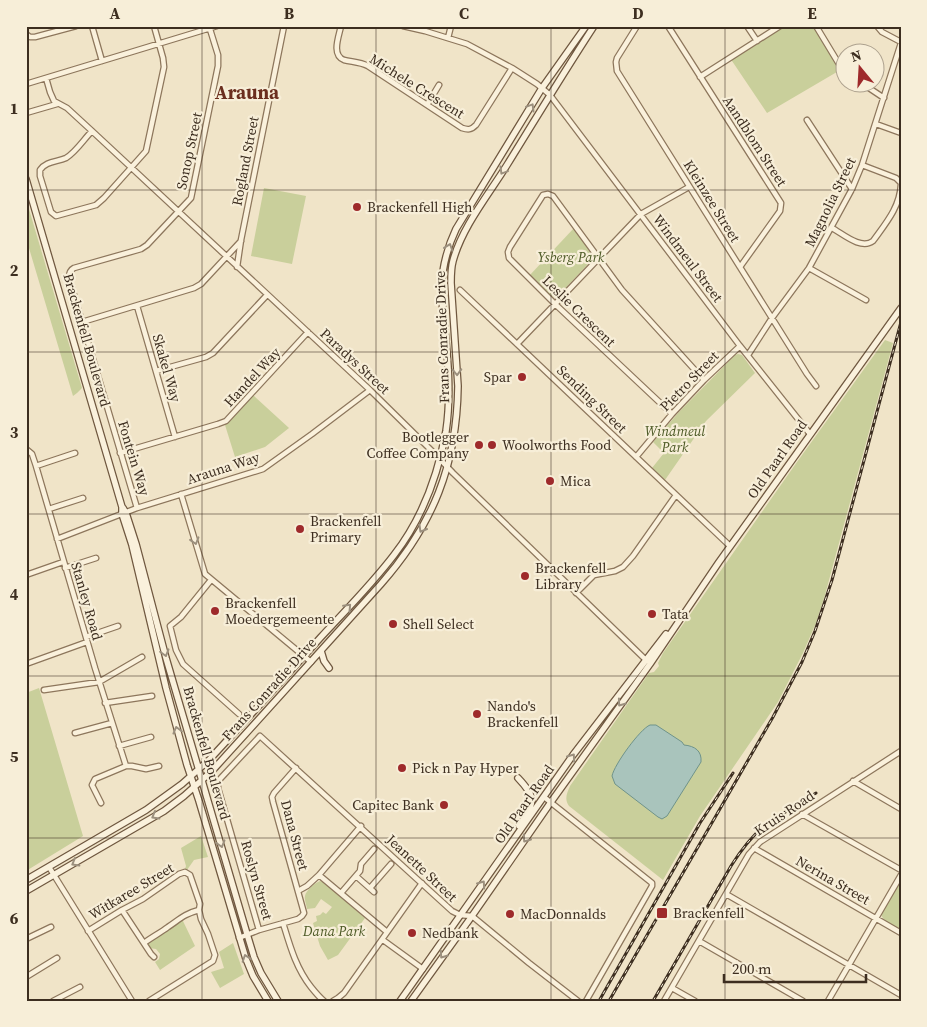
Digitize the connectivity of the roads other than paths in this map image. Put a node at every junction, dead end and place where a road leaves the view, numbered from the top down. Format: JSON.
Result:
{"nodes":[{"id":1,"x":76,"y":26,"type":"edge"},
{"id":2,"x":92,"y":26,"type":"edge"},
{"id":3,"x":154,"y":26,"type":"edge"},
{"id":4,"x":217,"y":26,"type":"edge"},
{"id":5,"x":284,"y":26,"type":"edge"},
{"id":6,"x":342,"y":26,"type":"edge"},
{"id":7,"x":402,"y":26,"type":"edge"},
{"id":8,"x":450,"y":26,"type":"edge"},
{"id":9,"x":586,"y":26,"type":"edge"},
{"id":10,"x":594,"y":26,"type":"edge"},
{"id":11,"x":637,"y":26,"type":"edge"},
{"id":12,"x":668,"y":26,"type":"edge"},
{"id":13,"x":747,"y":26,"type":"edge"},
{"id":14,"x":780,"y":26,"type":"edge"},
{"id":15,"x":816,"y":26,"type":"edge"},
{"id":16,"x":877,"y":26,"type":"edge"},
{"id":17,"x":209,"y":27,"type":"edge"},
{"id":18,"x":26,"y":34,"type":"edge"},
{"id":19,"x":448,"y":38,"type":"junction"},
{"id":20,"x":756,"y":41,"type":"junction"},
{"id":21,"x":901,"y":43,"type":"edge"},
{"id":22,"x":159,"y":44,"type":"junction"},
{"id":23,"x":834,"y":55,"type":"edge"},
{"id":24,"x":102,"y":61,"type":"junction"},
{"id":25,"x":512,"y":68,"type":"junction"},
{"id":26,"x":700,"y":77,"type":"junction"},
{"id":27,"x":46,"y":78,"type":"junction"},
{"id":28,"x":26,"y":84,"type":"edge"},
{"id":29,"x":439,"y":85,"type":"dead end"},
{"id":30,"x":542,"y":88,"type":"junction"},
{"id":31,"x":875,"y":92,"type":"edge"},
{"id":32,"x":550,"y":95,"type":"junction"},
{"id":33,"x":884,"y":98,"type":"junction"},
{"id":34,"x":57,"y":104,"type":"junction"},
{"id":35,"x":427,"y":104,"type":"junction"},
{"id":36,"x":26,"y":113,"type":"edge"},
{"id":37,"x":807,"y":120,"type":"dead end"},
{"id":38,"x":876,"y":124,"type":"junction"},
{"id":39,"x":92,"y":131,"type":"junction"},
{"id":40,"x":901,"y":132,"type":"edge"},
{"id":41,"x":862,"y":165,"type":"junction"},
{"id":42,"x":131,"y":168,"type":"junction"},
{"id":43,"x":26,"y":179,"type":"edge"},
{"id":44,"x":901,"y":184,"type":"edge"},
{"id":45,"x":690,"y":187,"type":"junction"},
{"id":46,"x":852,"y":189,"type":"junction"},
{"id":47,"x":179,"y":212,"type":"junction"},
{"id":48,"x":641,"y":214,"type":"junction"},
{"id":49,"x":832,"y":228,"type":"junction"},
{"id":50,"x":241,"y":240,"type":"junction"},
{"id":51,"x":226,"y":256,"type":"junction"},
{"id":52,"x":599,"y":258,"type":"junction"},
{"id":53,"x":238,"y":267,"type":"junction"},
{"id":54,"x":740,"y":267,"type":"junction"},
{"id":55,"x":809,"y":268,"type":"junction"},
{"id":56,"x":70,"y":271,"type":"joint"},
{"id":57,"x":460,"y":290,"type":"dead end"},
{"id":58,"x":267,"y":294,"type":"junction"},
{"id":59,"x":866,"y":300,"type":"dead end"},
{"id":60,"x":555,"y":304,"type":"junction"},
{"id":61,"x":137,"y":306,"type":"junction"},
{"id":62,"x":901,"y":308,"type":"edge"},
{"id":63,"x":772,"y":318,"type":"junction"},
{"id":64,"x":82,"y":322,"type":"junction"},
{"id":65,"x":308,"y":332,"type":"junction"},
{"id":66,"x":517,"y":344,"type":"junction"},
{"id":67,"x":740,"y":346,"type":"junction"},
{"id":68,"x":748,"y":355,"type":"junction"},
{"id":69,"x":156,"y":371,"type":"junction"},
{"id":70,"x":704,"y":380,"type":"junction"},
{"id":71,"x":816,"y":386,"type":"dead end"},
{"id":72,"x":370,"y":390,"type":"junction"},
{"id":73,"x":672,"y":414,"type":"junction"},
{"id":74,"x":810,"y":434,"type":"junction"},
{"id":75,"x":175,"y":437,"type":"junction"},
{"id":76,"x":26,"y":449,"type":"edge"},
{"id":77,"x":75,"y":453,"type":"dead end"},
{"id":78,"x":120,"y":453,"type":"junction"},
{"id":79,"x":636,"y":457,"type":"junction"},
{"id":80,"x":440,"y":460,"type":"junction"},
{"id":81,"x":36,"y":466,"type":"junction"},
{"id":82,"x":447,"y":467,"type":"junction"},
{"id":83,"x":181,"y":494,"type":"junction"},
{"id":84,"x":676,"y":495,"type":"junction"},
{"id":85,"x":83,"y":498,"type":"dead end"},
{"id":86,"x":137,"y":508,"type":"junction"},
{"id":87,"x":49,"y":509,"type":"junction"},
{"id":88,"x":124,"y":512,"type":"junction"},
{"id":89,"x":57,"y":540,"type":"junction"},
{"id":90,"x":730,"y":546,"type":"junction"},
{"id":91,"x":96,"y":558,"type":"dead end"},
{"id":92,"x":63,"y":562,"type":"junction"},
{"id":93,"x":65,"y":568,"type":"junction"},
{"id":94,"x":26,"y":575,"type":"edge"},
{"id":95,"x":211,"y":580,"type":"junction"},
{"id":96,"x":576,"y":593,"type":"junction"},
{"id":97,"x":118,"y":626,"type":"dead end"},
{"id":98,"x":86,"y":637,"type":"junction"},
{"id":99,"x":87,"y":642,"type":"junction"},
{"id":100,"x":321,"y":651,"type":"junction"},
{"id":101,"x":304,"y":656,"type":"junction"},
{"id":102,"x":142,"y":657,"type":"dead end"},
{"id":103,"x":311,"y":662,"type":"junction"},
{"id":104,"x":648,"y":662,"type":"junction"},
{"id":105,"x":26,"y":664,"type":"edge"},
{"id":106,"x":329,"y":668,"type":"dead end"},
{"id":107,"x":99,"y":682,"type":"junction"},
{"id":108,"x":44,"y":690,"type":"dead end"},
{"id":109,"x":152,"y":696,"type":"dead end"},
{"id":110,"x":105,"y":703,"type":"junction"},
{"id":111,"x":239,"y":714,"type":"dead end"},
{"id":112,"x":112,"y":723,"type":"junction"},
{"id":113,"x":75,"y":733,"type":"dead end"},
{"id":114,"x":260,"y":736,"type":"joint"},
{"id":115,"x":151,"y":737,"type":"dead end"},
{"id":116,"x":119,"y":746,"type":"junction"},
{"id":117,"x":901,"y":751,"type":"edge"},
{"id":118,"x":126,"y":766,"type":"junction"},
{"id":119,"x":159,"y":766,"type":"dead end"},
{"id":120,"x":296,"y":768,"type":"junction"},
{"id":121,"x":199,"y":769,"type":"junction"},
{"id":122,"x":191,"y":776,"type":"junction"},
{"id":123,"x":518,"y":778,"type":"dead end"},
{"id":124,"x":202,"y":780,"type":"junction"},
{"id":125,"x":853,"y":782,"type":"junction"},
{"id":126,"x":194,"y":787,"type":"junction"},
{"id":127,"x":544,"y":797,"type":"junction"},
{"id":128,"x":551,"y":802,"type":"junction"},
{"id":129,"x":101,"y":803,"type":"dead end"},
{"id":130,"x":901,"y":809,"type":"edge"},
{"id":131,"x":802,"y":814,"type":"junction"},
{"id":132,"x":361,"y":826,"type":"junction"},
{"id":133,"x":512,"y":842,"type":"junction"},
{"id":134,"x":754,"y":848,"type":"junction"},
{"id":135,"x":374,"y":849,"type":"dead end"},
{"id":136,"x":390,"y":864,"type":"dead end"},
{"id":137,"x":49,"y":867,"type":"junction"},
{"id":138,"x":901,"y":870,"type":"edge"},
{"id":139,"x":319,"y":874,"type":"junction"},
{"id":140,"x":54,"y":875,"type":"junction"},
{"id":141,"x":901,"y":875,"type":"edge"},
{"id":142,"x":356,"y":876,"type":"junction"},
{"id":143,"x":26,"y":880,"type":"edge"},
{"id":144,"x":422,"y":883,"type":"junction"},
{"id":145,"x":370,"y":888,"type":"junction"},
{"id":146,"x":26,"y":891,"type":"edge"},
{"id":147,"x":298,"y":891,"type":"junction"},
{"id":148,"x":374,"y":892,"type":"dead end"},
{"id":149,"x":341,"y":893,"type":"junction"},
{"id":150,"x":726,"y":894,"type":"junction"},
{"id":151,"x":122,"y":910,"type":"junction"},
{"id":152,"x":199,"y":910,"type":"junction"},
{"id":153,"x":460,"y":915,"type":"junction"},
{"id":154,"x":472,"y":916,"type":"junction"},
{"id":155,"x":876,"y":918,"type":"junction"},
{"id":156,"x":283,"y":923,"type":"junction"},
{"id":157,"x":50,"y":927,"type":"dead end"},
{"id":158,"x":259,"y":930,"type":"junction"},
{"id":159,"x":88,"y":931,"type":"junction"},
{"id":160,"x":387,"y":932,"type":"junction"},
{"id":161,"x":901,"y":932,"type":"edge"},
{"id":162,"x":247,"y":934,"type":"junction"},
{"id":163,"x":239,"y":938,"type":"junction"},
{"id":164,"x":26,"y":939,"type":"edge"},
{"id":165,"x":382,"y":940,"type":"junction"},
{"id":166,"x":699,"y":941,"type":"junction"},
{"id":167,"x":144,"y":942,"type":"junction"},
{"id":168,"x":154,"y":957,"type":"dead end"},
{"id":169,"x":57,"y":958,"type":"dead end"},
{"id":170,"x":849,"y":965,"type":"junction"},
{"id":171,"x":423,"y":969,"type":"junction"},
{"id":172,"x":26,"y":977,"type":"edge"},
{"id":173,"x":80,"y":987,"type":"dead end"},
{"id":174,"x":672,"y":988,"type":"junction"},
{"id":175,"x":901,"y":995,"type":"edge"},
{"id":176,"x":53,"y":1001,"type":"edge"},
{"id":177,"x":132,"y":1001,"type":"edge"},
{"id":178,"x":149,"y":1001,"type":"edge"},
{"id":179,"x":268,"y":1001,"type":"edge"},
{"id":180,"x":278,"y":1001,"type":"edge"},
{"id":181,"x":324,"y":1001,"type":"edge"},
{"id":182,"x":333,"y":1001,"type":"edge"},
{"id":183,"x":400,"y":1001,"type":"edge"},
{"id":184,"x":411,"y":1001,"type":"edge"},
{"id":185,"x":578,"y":1001,"type":"edge"},
{"id":186,"x":586,"y":1001,"type":"edge"},
{"id":187,"x":664,"y":1001,"type":"edge"},
{"id":188,"x":695,"y":1001,"type":"edge"},
{"id":189,"x":803,"y":1001,"type":"edge"},
{"id":190,"x":828,"y":1001,"type":"edge"}],
"edges":[{"from":1,"to":18,"type":"street"},
{"from":2,"to":24,"type":"street"},
{"from":3,"to":22,"type":"street"},
{"from":4,"to":17,"type":"street"},
{"from":5,"to":50,"type":"street","name":"Rogland Street"},
{"from":6,"to":35,"type":"street","name":"Michele Crescent"},
{"from":7,"to":19,"type":"street","name":"Windmeul Street"},
{"from":8,"to":19,"type":"street"},
{"from":9,"to":30,"type":"street","name":"Frans Conradie Drive"},
{"from":10,"to":32,"type":"street","name":"Frans Conradie Drive"},
{"from":11,"to":45,"type":"street","name":"Kleinzee Street"},
{"from":12,"to":26,"type":"street","name":"Aandblom Street"},
{"from":13,"to":20,"type":"street"},
{"from":14,"to":20,"type":"street"},
{"from":15,"to":23,"type":"street"},
{"from":16,"to":21,"type":"street"},
{"from":17,"to":22,"type":"street"},
{"from":17,"to":47,"type":"street","name":"Sonop Street"},
{"from":19,"to":25,"type":"street","name":"Windmeul Street"},
{"from":20,"to":26,"type":"street"},
{"from":21,"to":33,"type":"street","name":"Magnolia Street"},
{"from":22,"to":24,"type":"street"},
{"from":22,"to":42,"type":"street"},
{"from":24,"to":27,"type":"street"},
{"from":25,"to":30,"type":"street","name":"Windmeul Street"},
{"from":25,"to":35,"type":"street","name":"Michele Crescent"},
{"from":26,"to":54,"type":"street","name":"Aandblom Street"},
{"from":27,"to":28,"type":"street"},
{"from":27,"to":34,"type":"street"},
{"from":29,"to":35,"type":"street"},
{"from":30,"to":32,"type":"street","name":"Windmeul Street"},
{"from":80,"to":30,"type":"street","name":"Frans Conradie Drive","one_way":true},
{"from":31,"to":33,"type":"street"},
{"from":32,"to":48,"type":"street","name":"Windmeul Street"},
{"from":32,"to":82,"type":"street","name":"Frans Conradie Drive","one_way":true},
{"from":33,"to":38,"type":"street","name":"Magnolia Street"},
{"from":34,"to":36,"type":"street"},
{"from":34,"to":39,"type":"street","name":"Paradys Street"},
{"from":37,"to":46,"type":"street"},
{"from":38,"to":40,"type":"street"},
{"from":38,"to":41,"type":"street","name":"Magnolia Street"},
{"from":39,"to":42,"type":"street","name":"Paradys Street"},
{"from":39,"to":42,"type":"street"},
{"from":41,"to":44,"type":"street"},
{"from":41,"to":46,"type":"street","name":"Magnolia Street"},
{"from":42,"to":47,"type":"street","name":"Paradys Street"},
{"from":43,"to":88,"type":"street","name":"Brackenfell Boulevard"},
{"from":44,"to":49,"type":"street"},
{"from":45,"to":48,"type":"street"},
{"from":45,"to":54,"type":"street","name":"Kleinzee Street"},
{"from":46,"to":49,"type":"street","name":"Magnolia Street"},
{"from":47,"to":51,"type":"street","name":"Paradys Street"},
{"from":47,"to":56,"type":"street","name":"Sonop Street"},
{"from":48,"to":52,"type":"street"},
{"from":48,"to":67,"type":"street","name":"Windmeul Street"},
{"from":49,"to":55,"type":"street","name":"Magnolia Street"},
{"from":50,"to":51,"type":"street"},
{"from":50,"to":53,"type":"street","name":"Rogland Street"},
{"from":51,"to":53,"type":"street","name":"Paradys Street"},
{"from":51,"to":61,"type":"street"},
{"from":52,"to":60,"type":"street"},
{"from":52,"to":60,"type":"street","name":"Leslie Crescent"},
{"from":52,"to":70,"type":"street","name":"Leslie Crescent"},
{"from":53,"to":58,"type":"street","name":"Paradys Street"},
{"from":54,"to":63,"type":"street","name":"Kleinzee Street"},
{"from":55,"to":59,"type":"street"},
{"from":55,"to":63,"type":"street","name":"Magnolia Street"},
{"from":56,"to":64,"type":"street","name":"Fontein Way"},
{"from":57,"to":66,"type":"street","name":"Sending Street"},
{"from":58,"to":65,"type":"street","name":"Paradys Street"},
{"from":58,"to":69,"type":"street"},
{"from":60,"to":66,"type":"street"},
{"from":60,"to":73,"type":"street","name":"Leslie Crescent"},
{"from":61,"to":64,"type":"street"},
{"from":61,"to":69,"type":"street","name":"Skakel Way"},
{"from":62,"to":74,"type":"street","name":"Old Paarl Road"},
{"from":63,"to":68,"type":"street","name":"Magnolia Street"},
{"from":63,"to":71,"type":"street","name":"Kleinzee Street"},
{"from":64,"to":78,"type":"street","name":"Fontein Way"},
{"from":65,"to":72,"type":"street","name":"Paradys Street"},
{"from":65,"to":75,"type":"street","name":"Handel Way"},
{"from":66,"to":79,"type":"street","name":"Sending Street"},
{"from":67,"to":68,"type":"street","name":"Windmeul Street"},
{"from":67,"to":70,"type":"street","name":"Pietro Street"},
{"from":68,"to":74,"type":"street","name":"Windmeul Street"},
{"from":69,"to":75,"type":"street","name":"Skakel Way"},
{"from":70,"to":73,"type":"street","name":"Pietro Street"},
{"from":72,"to":80,"type":"street","name":"Paradys Street"},
{"from":72,"to":83,"type":"street","name":"Arauna Way"},
{"from":73,"to":79,"type":"street","name":"Pietro Street"},
{"from":74,"to":90,"type":"street","name":"Old Paarl Road"},
{"from":75,"to":78,"type":"street","name":"Handel Way"},
{"from":76,"to":81,"type":"street","name":"Stanley Road"},
{"from":77,"to":81,"type":"street"},
{"from":78,"to":86,"type":"street","name":"Fontein Way"},
{"from":79,"to":84,"type":"street","name":"Sending Street"},
{"from":80,"to":82,"type":"street","name":"Paradys Street"},
{"from":101,"to":80,"type":"street","name":"Frans Conradie Drive","one_way":true},
{"from":81,"to":87,"type":"street","name":"Stanley Road"},
{"from":82,"to":96,"type":"street","name":"Paradys Street"},
{"from":82,"to":100,"type":"street","name":"Frans Conradie Drive","one_way":true},
{"from":83,"to":86,"type":"street","name":"Arauna Way"},
{"from":83,"to":95,"type":"street","one_way":true},
{"from":84,"to":90,"type":"street","name":"Sending Street"},
{"from":84,"to":96,"type":"street"},
{"from":85,"to":87,"type":"street"},
{"from":86,"to":88,"type":"street","name":"Arauna Way"},
{"from":87,"to":89,"type":"street","name":"Stanley Road"},
{"from":88,"to":89,"type":"street"},
{"from":88,"to":121,"type":"street","name":"Brackenfell Boulevard","one_way":true},
{"from":122,"to":88,"type":"street","name":"Brackenfell Boulevard","one_way":true},
{"from":89,"to":92,"type":"street","name":"Stanley Road"},
{"from":90,"to":104,"type":"street","name":"Old Paarl Road"},
{"from":91,"to":93,"type":"street"},
{"from":92,"to":93,"type":"street","name":"Stanley Road"},
{"from":92,"to":94,"type":"street"},
{"from":93,"to":98,"type":"street","name":"Stanley Road"},
{"from":95,"to":101,"type":"street"},
{"from":95,"to":111,"type":"street"},
{"from":96,"to":104,"type":"street","name":"Paradys Street"},
{"from":97,"to":98,"type":"street"},
{"from":98,"to":99,"type":"street","name":"Stanley Road"},
{"from":99,"to":105,"type":"street"},
{"from":99,"to":107,"type":"street","name":"Stanley Road"},
{"from":100,"to":103,"type":"street","name":"Frans Conradie Drive"},
{"from":100,"to":106,"type":"street"},
{"from":101,"to":103,"type":"street"},
{"from":101,"to":121,"type":"street","name":"Frans Conradie Drive"},
{"from":102,"to":107,"type":"street"},
{"from":103,"to":124,"type":"street","name":"Frans Conradie Drive"},
{"from":127,"to":104,"type":"street","name":"Old Paarl Road","one_way":true},
{"from":104,"to":128,"type":"street","name":"Old Paarl Road","one_way":true},
{"from":107,"to":108,"type":"street"},
{"from":107,"to":110,"type":"street","name":"Stanley Road"},
{"from":109,"to":110,"type":"street"},
{"from":110,"to":112,"type":"street","name":"Stanley Road"},
{"from":112,"to":113,"type":"street"},
{"from":112,"to":116,"type":"street","name":"Stanley Road"},
{"from":114,"to":120,"type":"street","name":"Jeanette Street"},
{"from":114,"to":158,"type":"street","name":"Roslyn Street"},
{"from":115,"to":116,"type":"street"},
{"from":116,"to":118,"type":"street","name":"Stanley Road"},
{"from":117,"to":125,"type":"street","name":"Kruis Road"},
{"from":118,"to":119,"type":"street"},
{"from":118,"to":129,"type":"street"},
{"from":120,"to":132,"type":"street","name":"Jeanette Street"},
{"from":120,"to":147,"type":"street","name":"Dana Street"},
{"from":121,"to":122,"type":"street","name":"Frans Conradie Drive"},
{"from":121,"to":124,"type":"street","name":"Brackenfell Boulevard"},
{"from":122,"to":126,"type":"street","name":"Brackenfell Boulevard"},
{"from":122,"to":137,"type":"street","name":"Frans Conradie Drive"},
{"from":123,"to":133,"type":"street"},
{"from":124,"to":126,"type":"street","name":"Frans Conradie Drive"},
{"from":124,"to":162,"type":"street","name":"Brackenfell Boulevard","one_way":true},
{"from":125,"to":130,"type":"street"},
{"from":125,"to":131,"type":"street","name":"Kruis Road"},
{"from":126,"to":140,"type":"street","name":"Frans Conradie Drive","one_way":true},
{"from":126,"to":163,"type":"street","name":"Brackenfell Boulevard"},
{"from":127,"to":128,"type":"street"},
{"from":127,"to":133,"type":"street","name":"Old Paarl Road"},
{"from":128,"to":154,"type":"street","name":"Old Paarl Road","one_way":true},
{"from":128,"to":186,"type":"street"},
{"from":131,"to":134,"type":"street","name":"Kruis Road"},
{"from":131,"to":138,"type":"street"},
{"from":132,"to":139,"type":"street"},
{"from":132,"to":144,"type":"street","name":"Jeanette Street"},
{"from":153,"to":133,"type":"street","name":"Old Paarl Road","one_way":true},
{"from":134,"to":150,"type":"street","name":"Kruis Road"},
{"from":134,"to":155,"type":"street","name":"Nerina Street"},
{"from":135,"to":142,"type":"street"},
{"from":136,"to":145,"type":"street"},
{"from":137,"to":140,"type":"street"},
{"from":137,"to":143,"type":"street","name":"Frans Conradie Drive"},
{"from":139,"to":147,"type":"street"},
{"from":139,"to":149,"type":"street"},
{"from":140,"to":146,"type":"street","name":"Frans Conradie Drive"},
{"from":140,"to":159,"type":"street"},
{"from":141,"to":155,"type":"street"},
{"from":142,"to":145,"type":"street"},
{"from":142,"to":149,"type":"street"},
{"from":144,"to":153,"type":"street","name":"Jeanette Street"},
{"from":144,"to":160,"type":"street"},
{"from":145,"to":148,"type":"street"},
{"from":147,"to":156,"type":"street","name":"Dana Street"},
{"from":149,"to":160,"type":"street"},
{"from":150,"to":166,"type":"street","name":"Kruis Road"},
{"from":150,"to":170,"type":"street"},
{"from":151,"to":152,"type":"street","name":"Witkaree Street"},
{"from":151,"to":159,"type":"street","name":"Witkaree Street"},
{"from":151,"to":167,"type":"street"},
{"from":152,"to":167,"type":"street"},
{"from":152,"to":178,"type":"street","name":"Witkaree Street"},
{"from":153,"to":154,"type":"street","name":"Jeanette Street"},
{"from":153,"to":171,"type":"street","name":"Old Paarl Road"},
{"from":154,"to":184,"type":"street","name":"Old Paarl Road","one_way":true},
{"from":154,"to":185,"type":"street"},
{"from":155,"to":161,"type":"street","name":"Nerina Street"},
{"from":155,"to":170,"type":"street"},
{"from":156,"to":158,"type":"street"},
{"from":156,"to":181,"type":"street"},
{"from":157,"to":164,"type":"street"},
{"from":158,"to":162,"type":"street"},
{"from":159,"to":177,"type":"street"},
{"from":160,"to":165,"type":"street"},
{"from":162,"to":163,"type":"street"},
{"from":162,"to":180,"type":"street","name":"Brackenfell Boulevard"},
{"from":179,"to":163,"type":"street","name":"Brackenfell Boulevard","one_way":true},
{"from":165,"to":171,"type":"street"},
{"from":165,"to":182,"type":"street"},
{"from":166,"to":174,"type":"street","name":"Kruis Road"},
{"from":166,"to":189,"type":"street"},
{"from":167,"to":168,"type":"street"},
{"from":169,"to":172,"type":"street"},
{"from":170,"to":175,"type":"street"},
{"from":170,"to":190,"type":"street"},
{"from":171,"to":183,"type":"street","name":"Old Paarl Road"},
{"from":173,"to":176,"type":"street"},
{"from":174,"to":187,"type":"street","name":"Kruis Road"},
{"from":174,"to":188,"type":"street"}]}
